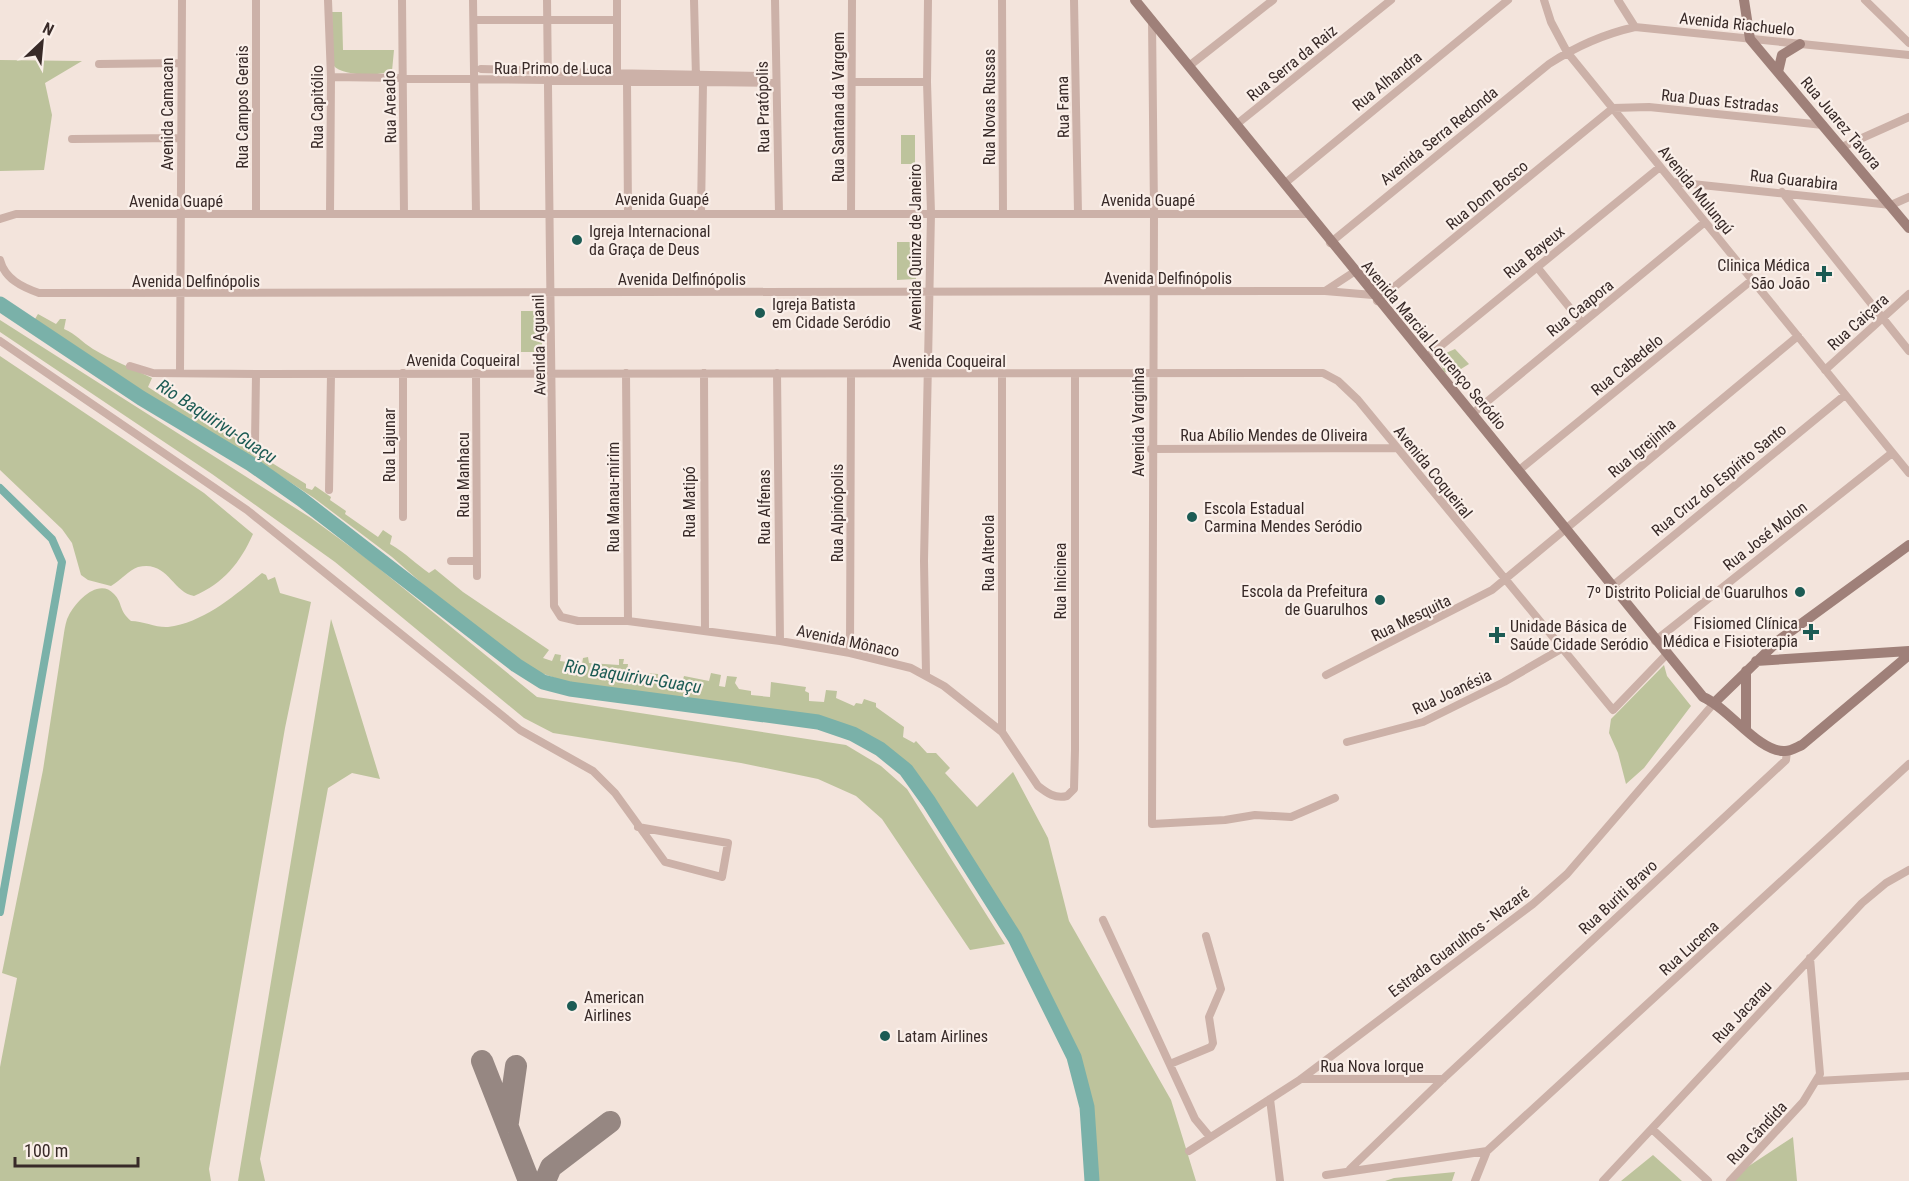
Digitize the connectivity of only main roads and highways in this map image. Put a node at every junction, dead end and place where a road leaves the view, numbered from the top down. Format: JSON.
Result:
{"nodes":[{"id":1,"x":1135,"y":0,"type":"edge"},
{"id":2,"x":1744,"y":0,"type":"edge"},
{"id":3,"x":1800,"y":44,"type":"road end"},
{"id":4,"x":1778,"y":72,"type":"junction"},
{"id":5,"x":1909,"y":228,"type":"edge"},
{"id":6,"x":1909,"y":545,"type":"edge"},
{"id":7,"x":1779,"y":640,"type":"junction"},
{"id":8,"x":1909,"y":653,"type":"edge"},
{"id":9,"x":1875,"y":655,"type":"junction"},
{"id":10,"x":1791,"y":660,"type":"junction"},
{"id":11,"x":1756,"y":661,"type":"junction"},
{"id":12,"x":1746,"y":671,"type":"junction"},
{"id":13,"x":1879,"y":680,"type":"junction"},
{"id":14,"x":1715,"y":702,"type":"junction"},
{"id":15,"x":1746,"y":729,"type":"junction"},
{"id":16,"x":1787,"y":751,"type":"joint"}],
"edges":[{"from":1,"to":14,"type":"main road","name":"Avenida Marcial Lourenço Seródio"},
{"from":2,"to":4,"type":"main road","name":"Rua Juarez Tavora"},
{"from":3,"to":4,"type":"main road"},
{"from":4,"to":5,"type":"main road","name":"Rua Juarez Tavora"},
{"from":6,"to":7,"type":"main road"},
{"from":7,"to":10,"type":"main road"},
{"from":7,"to":11,"type":"main road"},
{"from":8,"to":9,"type":"main road"},
{"from":8,"to":13,"type":"main road","name":"Rua Buriti Bravo"},
{"from":9,"to":10,"type":"main road"},
{"from":9,"to":13,"type":"main road"},
{"from":10,"to":11,"type":"main road"},
{"from":11,"to":12,"type":"main road"},
{"from":12,"to":14,"type":"main road"},
{"from":12,"to":15,"type":"main road"},
{"from":13,"to":16,"type":"main road","name":"Rua Buriti Bravo"},
{"from":14,"to":15,"type":"main road","name":"Avenida Marcial Lourenço Seródio"},
{"from":15,"to":16,"type":"main road","name":"Avenida Marcial Lourenço Seródio"}]}
